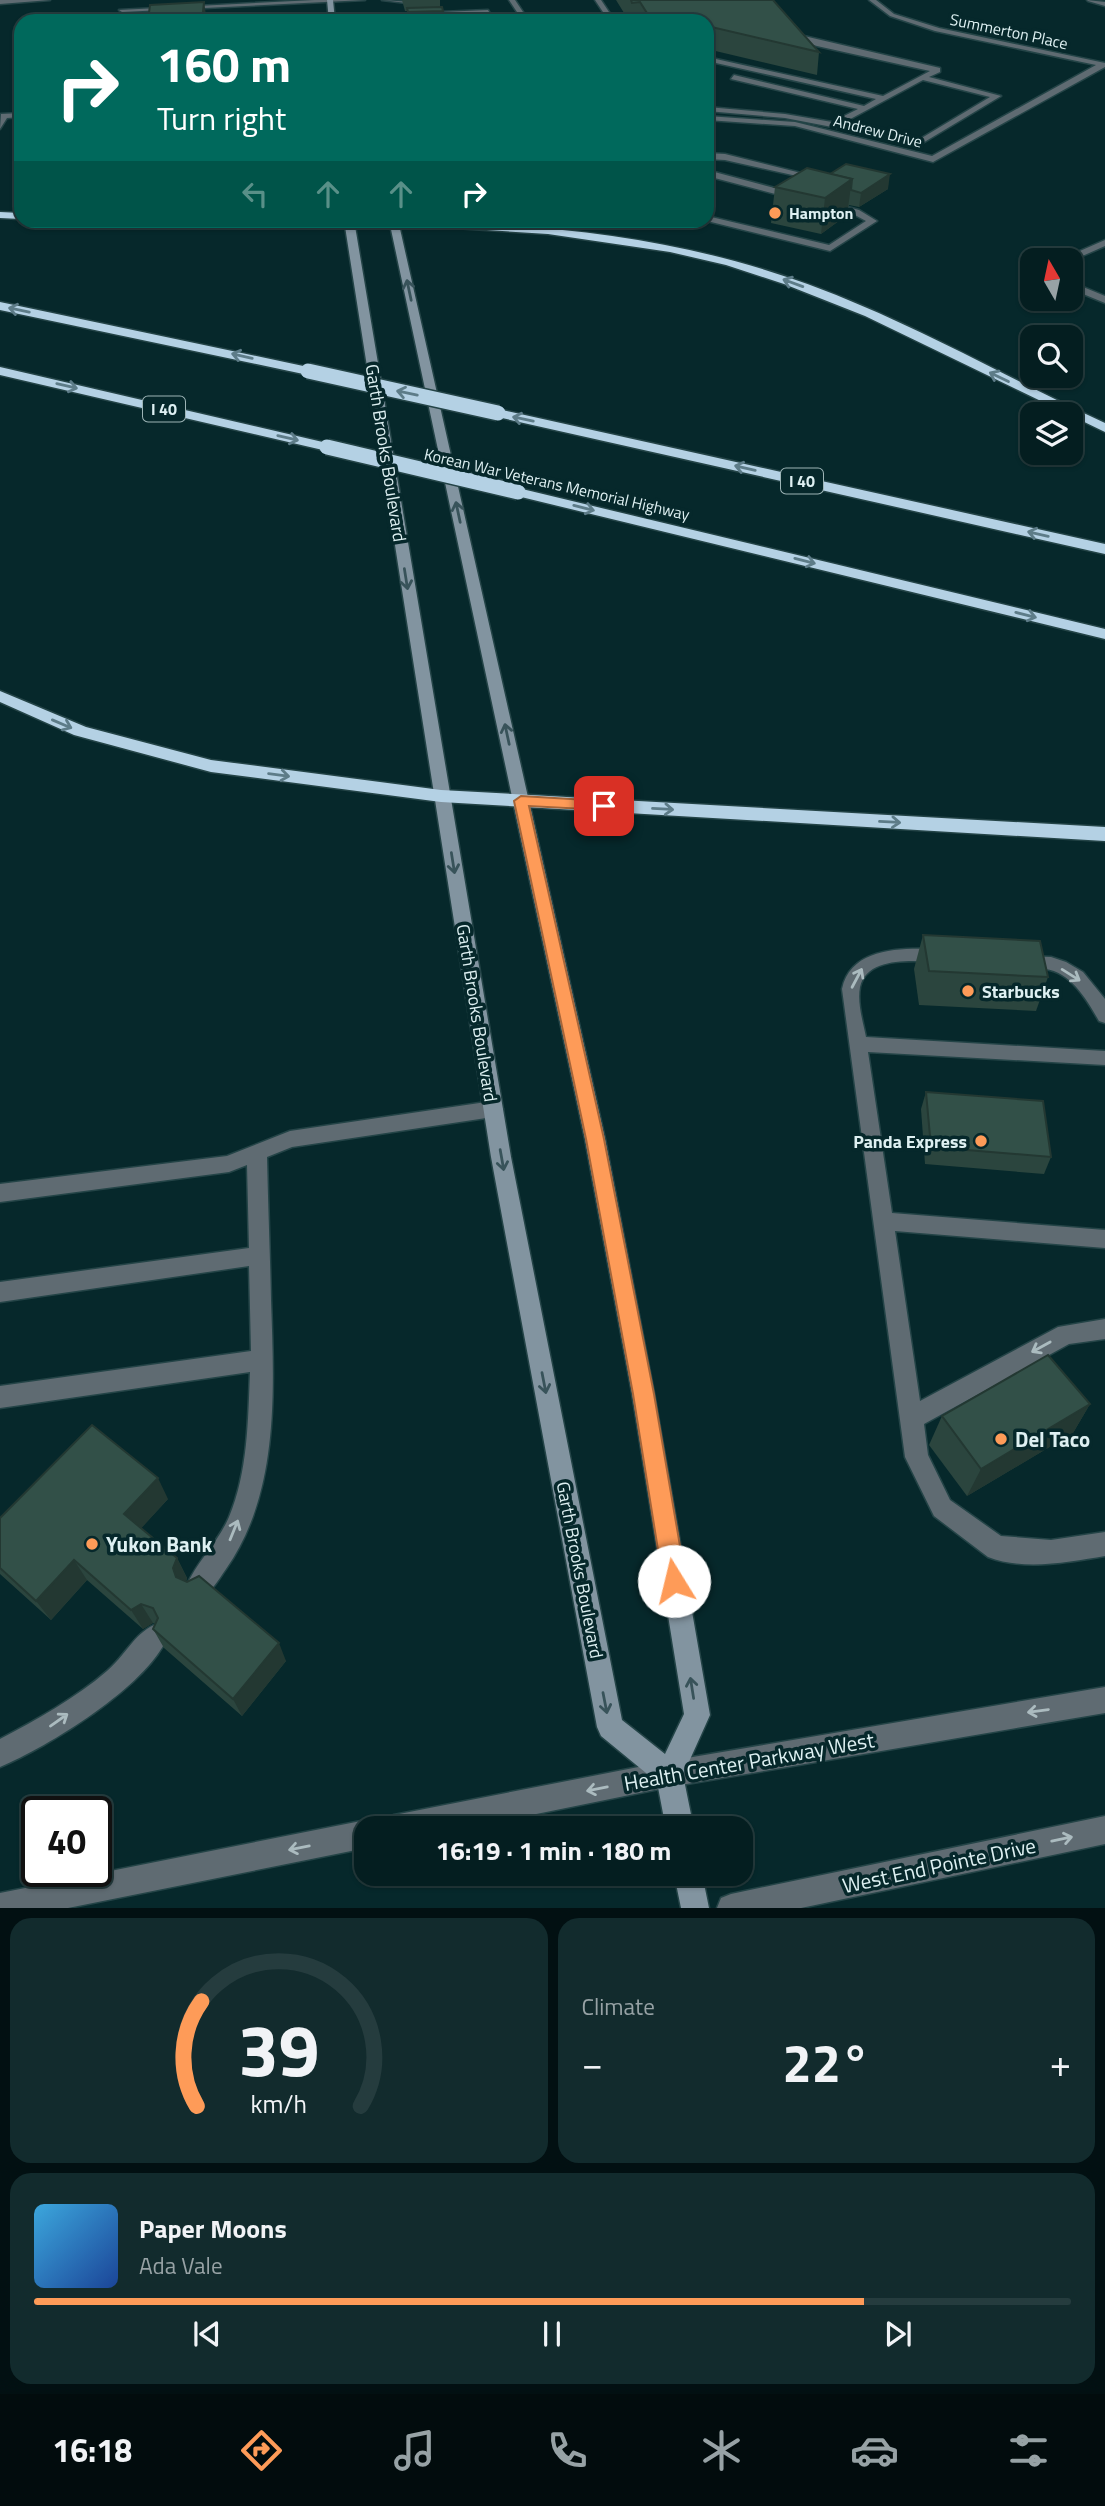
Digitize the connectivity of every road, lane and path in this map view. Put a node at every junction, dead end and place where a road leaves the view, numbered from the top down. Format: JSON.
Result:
{"nodes":[{"id":1,"x":47,"y":0,"type":"edge"},
{"id":2,"x":124,"y":0,"type":"edge"},
{"id":3,"x":362,"y":0,"type":"edge"},
{"id":4,"x":385,"y":0,"type":"edge"},
{"id":5,"x":767,"y":0,"type":"edge"},
{"id":6,"x":872,"y":0,"type":"edge"},
{"id":7,"x":1090,"y":0,"type":"edge"},
{"id":8,"x":330,"y":1,"type":"edge"},
{"id":9,"x":0,"y":2,"type":"edge"},
{"id":10,"x":430,"y":2,"type":"dead end"},
{"id":11,"x":1105,"y":4,"type":"edge"},
{"id":12,"x":122,"y":10,"type":"junction"},
{"id":13,"x":121,"y":14,"type":"edge"},
{"id":14,"x":457,"y":14,"type":"edge"},
{"id":15,"x":489,"y":14,"type":"edge"},
{"id":16,"x":714,"y":61,"type":"edge"},
{"id":17,"x":1103,"y":65,"type":"edge"},
{"id":18,"x":721,"y":74,"type":"dead end"},
{"id":19,"x":922,"y":78,"type":"junction"},
{"id":20,"x":883,"y":98,"type":"junction"},
{"id":21,"x":864,"y":108,"type":"junction"},
{"id":22,"x":714,"y":110,"type":"edge"},
{"id":23,"x":14,"y":115,"type":"edge"},
{"id":24,"x":714,"y":118,"type":"edge"},
{"id":25,"x":834,"y":124,"type":"junction"},
{"id":26,"x":0,"y":127,"type":"edge"},
{"id":27,"x":821,"y":131,"type":"junction"},
{"id":28,"x":714,"y":156,"type":"edge"},
{"id":29,"x":714,"y":175,"type":"edge"},
{"id":30,"x":776,"y":192,"type":"junction"},
{"id":31,"x":803,"y":198,"type":"edge"},
{"id":32,"x":816,"y":202,"type":"edge"},
{"id":33,"x":714,"y":221,"type":"edge"},
{"id":34,"x":350,"y":228,"type":"edge"},
{"id":35,"x":394,"y":228,"type":"edge"},
{"id":36,"x":487,"y":228,"type":"edge"},
{"id":37,"x":1105,"y":243,"type":"edge"},
{"id":38,"x":1083,"y":252,"type":"edge"},
{"id":39,"x":1083,"y":290,"type":"edge"},
{"id":40,"x":1105,"y":300,"type":"edge"},
{"id":41,"x":0,"y":306,"type":"edge"},
{"id":42,"x":0,"y":371,"type":"edge"},
{"id":43,"x":1105,"y":428,"type":"edge"},
{"id":44,"x":1105,"y":549,"type":"edge"},
{"id":45,"x":1105,"y":634,"type":"edge"},
{"id":46,"x":0,"y":696,"type":"edge"},
{"id":47,"x":441,"y":796,"type":"junction"},
{"id":48,"x":521,"y":801,"type":"junction"},
{"id":49,"x":1105,"y":835,"type":"edge"},
{"id":50,"x":956,"y":957,"type":"edge"},
{"id":51,"x":1011,"y":961,"type":"edge"},
{"id":52,"x":1105,"y":1016,"type":"edge"},
{"id":53,"x":858,"y":1044,"type":"junction"},
{"id":54,"x":1105,"y":1058,"type":"edge"},
{"id":55,"x":493,"y":1109,"type":"junction"},
{"id":56,"x":257,"y":1152,"type":"junction"},
{"id":57,"x":0,"y":1193,"type":"edge"},
{"id":58,"x":883,"y":1221,"type":"junction"},
{"id":59,"x":1105,"y":1240,"type":"edge"},
{"id":60,"x":261,"y":1255,"type":"junction"},
{"id":61,"x":0,"y":1292,"type":"edge"},
{"id":62,"x":1105,"y":1329,"type":"edge"},
{"id":63,"x":262,"y":1360,"type":"junction"},
{"id":64,"x":0,"y":1397,"type":"edge"},
{"id":65,"x":912,"y":1418,"type":"junction"},
{"id":66,"x":1105,"y":1544,"type":"edge"},
{"id":67,"x":198,"y":1587,"type":"edge"},
{"id":68,"x":154,"y":1638,"type":"edge"},
{"id":69,"x":1105,"y":1700,"type":"edge"},
{"id":70,"x":0,"y":1754,"type":"edge"},
{"id":71,"x":669,"y":1774,"type":"junction"},
{"id":72,"x":459,"y":1816,"type":"edge"},
{"id":73,"x":677,"y":1816,"type":"edge"},
{"id":74,"x":1105,"y":1830,"type":"edge"},
{"id":75,"x":354,"y":1836,"type":"edge"},
{"id":76,"x":690,"y":1886,"type":"edge"},
{"id":77,"x":0,"y":1907,"type":"edge"},
{"id":78,"x":695,"y":1908,"type":"edge"},
{"id":79,"x":731,"y":1908,"type":"edge"}],
"edges":[{"from":1,"to":9,"type":"street"},
{"from":2,"to":12,"type":"street"},
{"from":3,"to":8,"type":"street"},
{"from":4,"to":10,"type":"street"},
{"from":5,"to":19,"type":"street"},
{"from":6,"to":17,"type":"street","name":"Summerton Place"},
{"from":7,"to":11,"type":"street"},
{"from":8,"to":12,"type":"street"},
{"from":12,"to":13,"type":"street"},
{"from":14,"to":15,"type":"street"},
{"from":16,"to":20,"type":"street"},
{"from":17,"to":27,"type":"street","name":"Andrew Drive"},
{"from":18,"to":21,"type":"street"},
{"from":19,"to":20,"type":"street"},
{"from":19,"to":25,"type":"street"},
{"from":20,"to":21,"type":"street"},
{"from":21,"to":25,"type":"street"},
{"from":22,"to":25,"type":"street"},
{"from":23,"to":26,"type":"street"},
{"from":24,"to":27,"type":"street","name":"Andrew Drive"},
{"from":25,"to":27,"type":"street"},
{"from":28,"to":30,"type":"street"},
{"from":29,"to":30,"type":"street"},
{"from":30,"to":31,"type":"street"},
{"from":32,"to":33,"type":"street"},
{"from":34,"to":47,"type":"street","name":"Garth Brooks Boulevard","one_way":true},
{"from":48,"to":35,"type":"street","one_way":true},
{"from":43,"to":36,"type":"highway","one_way":true},
{"from":37,"to":38,"type":"street"},
{"from":39,"to":40,"type":"street"},
{"from":44,"to":41,"type":"highway","number":"I 40","one_way":true,"bridge":true},
{"from":42,"to":45,"type":"highway","name":"Korean War Veterans Memorial Highway","number":"I 40","one_way":true,"bridge":true},
{"from":46,"to":47,"type":"highway","one_way":true},
{"from":47,"to":48,"type":"highway"},
{"from":47,"to":55,"type":"street","name":"Garth Brooks Boulevard","one_way":true},
{"from":48,"to":49,"type":"highway","one_way":true},
{"from":71,"to":48,"type":"street","one_way":true},
{"from":53,"to":50,"type":"street","one_way":true},
{"from":51,"to":52,"type":"street","one_way":true},
{"from":53,"to":54,"type":"street"},
{"from":53,"to":58,"type":"street"},
{"from":55,"to":56,"type":"street"},
{"from":55,"to":71,"type":"street","name":"Garth Brooks Boulevard","one_way":true},
{"from":56,"to":57,"type":"street"},
{"from":56,"to":60,"type":"street"},
{"from":58,"to":59,"type":"street"},
{"from":58,"to":65,"type":"street"},
{"from":60,"to":61,"type":"street"},
{"from":60,"to":63,"type":"street"},
{"from":62,"to":65,"type":"street","one_way":true},
{"from":63,"to":64,"type":"street"},
{"from":67,"to":63,"type":"street","one_way":true},
{"from":65,"to":66,"type":"street"},
{"from":70,"to":68,"type":"street","one_way":true},
{"from":69,"to":71,"type":"street","name":"Health Center Parkway West","one_way":true},
{"from":71,"to":72,"type":"street","name":"Health Center Parkway West","one_way":true},
{"from":71,"to":73,"type":"street"},
{"from":79,"to":74,"type":"street","name":"West End Pointe Drive","one_way":true},
{"from":75,"to":77,"type":"street","one_way":true},
{"from":76,"to":78,"type":"street"}]}
